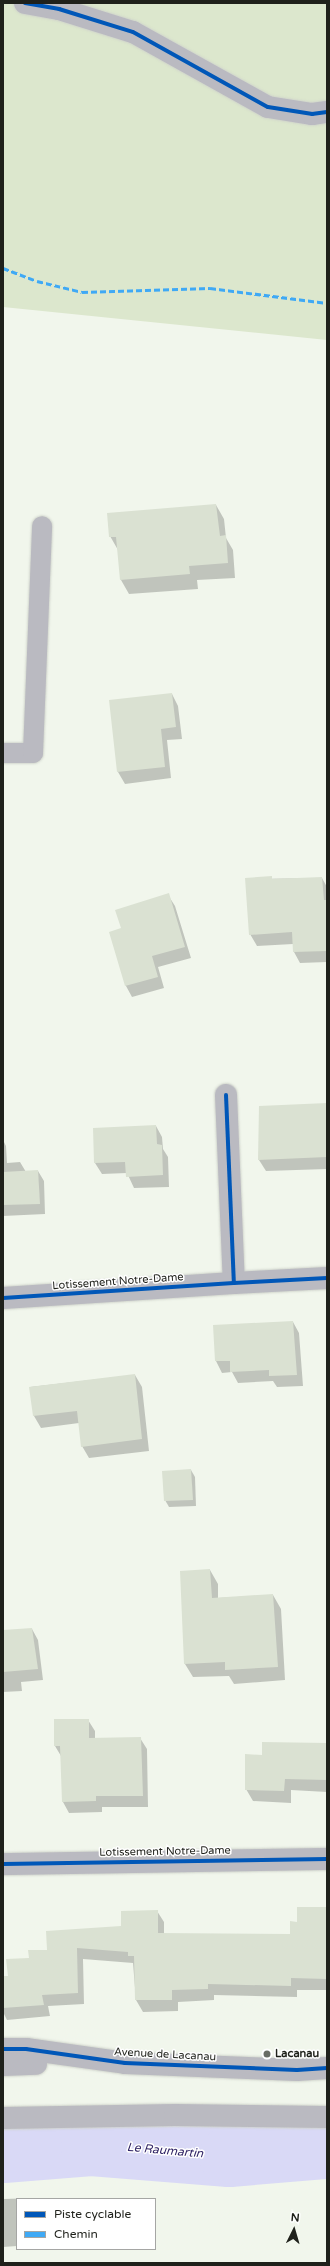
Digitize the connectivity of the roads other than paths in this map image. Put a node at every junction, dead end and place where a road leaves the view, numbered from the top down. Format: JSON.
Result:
{"nodes":[{"id":1,"x":25,"y":3,"type":"edge"},
{"id":2,"x":327,"y":112,"type":"edge"},
{"id":3,"x":42,"y":526,"type":"dead end"},
{"id":4,"x":3,"y":753,"type":"edge"},
{"id":5,"x":226,"y":1095,"type":"dead end"},
{"id":6,"x":327,"y":1278,"type":"edge"},
{"id":7,"x":234,"y":1283,"type":"junction"},
{"id":8,"x":3,"y":1298,"type":"edge"},
{"id":9,"x":327,"y":1859,"type":"edge"},
{"id":10,"x":3,"y":1864,"type":"edge"},
{"id":11,"x":3,"y":2049,"type":"edge"},
{"id":12,"x":125,"y":2063,"type":"junction"},
{"id":13,"x":3,"y":2065,"type":"edge"},
{"id":14,"x":327,"y":2068,"type":"edge"},
{"id":15,"x":327,"y":2117,"type":"edge"},
{"id":16,"x":3,"y":2118,"type":"edge"}],
"edges":[{"from":1,"to":2,"type":"street"},
{"from":3,"to":4,"type":"lane"},
{"from":5,"to":7,"type":"street"},
{"from":6,"to":7,"type":"street","name":"Lotissement Notre-Dame"},
{"from":7,"to":8,"type":"street","name":"Lotissement Notre-Dame"},
{"from":9,"to":10,"type":"street","name":"Lotissement Notre-Dame"},
{"from":11,"to":12,"type":"street","name":"Avenue de Lacanau"},
{"from":12,"to":13,"type":"street","name":"Avenue de Lacanau"},
{"from":12,"to":14,"type":"street","name":"Avenue de Lacanau"},
{"from":15,"to":16,"type":"street"}]}
